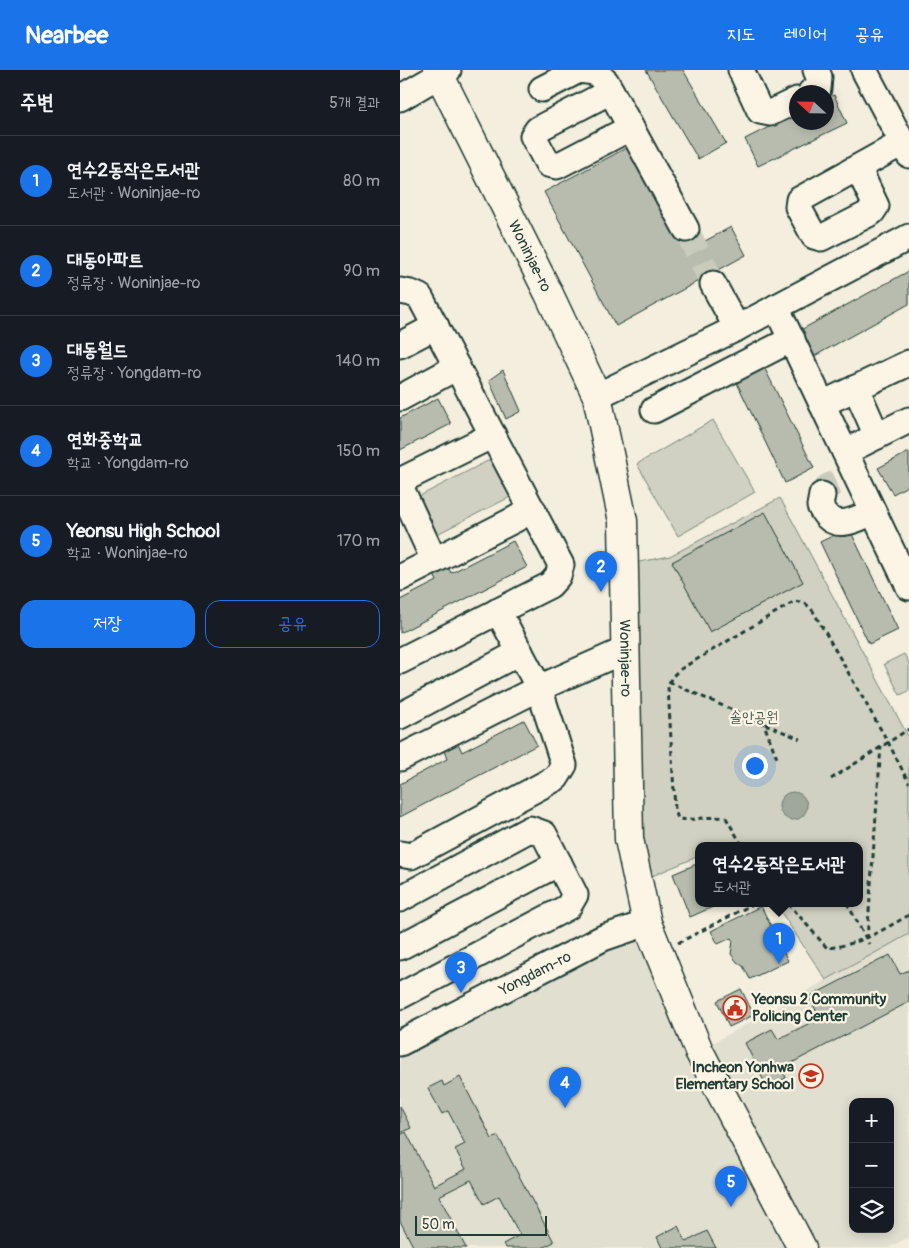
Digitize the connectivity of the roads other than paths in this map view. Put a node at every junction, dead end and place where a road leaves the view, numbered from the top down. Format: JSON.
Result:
{"nodes":[{"id":1,"x":741,"y":70,"type":"edge"},
{"id":2,"x":816,"y":70,"type":"edge"},
{"id":3,"x":864,"y":70,"type":"edge"},
{"id":4,"x":441,"y":72,"type":"edge"},
{"id":5,"x":818,"y":85,"type":"edge"},
{"id":6,"x":542,"y":89,"type":"dead end"},
{"id":7,"x":611,"y":91,"type":"junction"},
{"id":8,"x":400,"y":98,"type":"edge"},
{"id":9,"x":789,"y":104,"type":"edge"},
{"id":10,"x":630,"y":128,"type":"junction"},
{"id":11,"x":906,"y":149,"type":"edge"},
{"id":12,"x":858,"y":168,"type":"dead end"},
{"id":13,"x":686,"y":229,"type":"tunnel mouth"},
{"id":14,"x":909,"y":237,"type":"edge"},
{"id":15,"x":713,"y":284,"type":"tunnel mouth"},
{"id":16,"x":400,"y":291,"type":"edge"},
{"id":17,"x":776,"y":307,"type":"junction"},
{"id":18,"x":436,"y":326,"type":"junction"},
{"id":19,"x":737,"y":328,"type":"junction"},
{"id":20,"x":792,"y":339,"type":"junction"},
{"id":21,"x":400,"y":345,"type":"edge"},
{"id":22,"x":909,"y":363,"type":"edge"},
{"id":23,"x":457,"y":367,"type":"junction"},
{"id":24,"x":856,"y":388,"type":"junction"},
{"id":25,"x":597,"y":396,"type":"junction"},
{"id":26,"x":400,"y":398,"type":"edge"},
{"id":27,"x":822,"y":404,"type":"junction"},
{"id":28,"x":654,"y":410,"type":"dead end"},
{"id":29,"x":909,"y":420,"type":"edge"},
{"id":30,"x":493,"y":434,"type":"junction"},
{"id":31,"x":878,"y":436,"type":"junction"},
{"id":32,"x":845,"y":452,"type":"junction"},
{"id":33,"x":400,"y":481,"type":"edge"},
{"id":34,"x":400,"y":486,"type":"edge"},
{"id":35,"x":822,"y":495,"type":"dead end"},
{"id":36,"x":533,"y":510,"type":"junction"},
{"id":37,"x":873,"y":512,"type":"junction"},
{"id":38,"x":408,"y":526,"type":"edge"},
{"id":39,"x":899,"y":540,"type":"edge"},
{"id":40,"x":434,"y":560,"type":"junction"},
{"id":41,"x":400,"y":578,"type":"edge"},
{"id":42,"x":909,"y":587,"type":"edge"},
{"id":43,"x":498,"y":611,"type":"junction"},
{"id":44,"x":625,"y":650,"type":"junction"},
{"id":45,"x":520,"y":652,"type":"junction"},
{"id":46,"x":400,"y":661,"type":"edge"},
{"id":47,"x":539,"y":688,"type":"junction"},
{"id":48,"x":400,"y":716,"type":"edge"},
{"id":49,"x":400,"y":722,"type":"edge"},
{"id":50,"x":407,"y":754,"type":"edge"},
{"id":51,"x":400,"y":854,"type":"edge"},
{"id":52,"x":559,"y":864,"type":"junction"},
{"id":53,"x":400,"y":899,"type":"edge"},
{"id":54,"x":647,"y":923,"type":"junction"},
{"id":55,"x":400,"y":947,"type":"edge"},
{"id":56,"x":400,"y":996,"type":"edge"},
{"id":57,"x":403,"y":1033,"type":"edge"},
{"id":58,"x":802,"y":1248,"type":"edge"}],
"edges":[{"from":1,"to":9,"type":"street"},
{"from":2,"to":5,"type":"street"},
{"from":3,"to":11,"type":"street"},
{"from":4,"to":8,"type":"street"},
{"from":4,"to":25,"type":"main road","name":"Woninjae-ro"},
{"from":6,"to":7,"type":"street"},
{"from":7,"to":10,"type":"street"},
{"from":7,"to":10,"type":"street"},
{"from":10,"to":13,"type":"street"},
{"from":11,"to":12,"type":"street"},
{"from":14,"to":17,"type":"street"},
{"from":15,"to":19,"type":"street"},
{"from":16,"to":18,"type":"street"},
{"from":17,"to":19,"type":"street"},
{"from":17,"to":20,"type":"street"},
{"from":18,"to":21,"type":"street"},
{"from":18,"to":23,"type":"street"},
{"from":19,"to":25,"type":"street"},
{"from":20,"to":27,"type":"street"},
{"from":20,"to":28,"type":"street"},
{"from":22,"to":24,"type":"street"},
{"from":23,"to":26,"type":"street"},
{"from":23,"to":30,"type":"street"},
{"from":24,"to":27,"type":"street"},
{"from":24,"to":31,"type":"street"},
{"from":25,"to":44,"type":"main road","name":"Woninjae-ro"},
{"from":27,"to":32,"type":"street"},
{"from":29,"to":31,"type":"street"},
{"from":30,"to":33,"type":"street"},
{"from":30,"to":36,"type":"street"},
{"from":31,"to":32,"type":"street"},
{"from":32,"to":37,"type":"street"},
{"from":34,"to":38,"type":"street"},
{"from":35,"to":37,"type":"street"},
{"from":36,"to":40,"type":"street"},
{"from":36,"to":43,"type":"street"},
{"from":37,"to":39,"type":"street"},
{"from":38,"to":40,"type":"street"},
{"from":39,"to":42,"type":"street"},
{"from":40,"to":41,"type":"street"},
{"from":43,"to":45,"type":"street"},
{"from":43,"to":46,"type":"street"},
{"from":44,"to":47,"type":"street"},
{"from":44,"to":54,"type":"main road","name":"Woninjae-ro"},
{"from":45,"to":47,"type":"street"},
{"from":45,"to":48,"type":"street"},
{"from":47,"to":50,"type":"street"},
{"from":47,"to":51,"type":"street"},
{"from":49,"to":50,"type":"street"},
{"from":52,"to":53,"type":"street"},
{"from":52,"to":55,"type":"street"},
{"from":52,"to":56,"type":"street"},
{"from":54,"to":57,"type":"street","name":"Yongdam-ro"},
{"from":54,"to":58,"type":"main road","name":"Woninjae-ro"}]}
